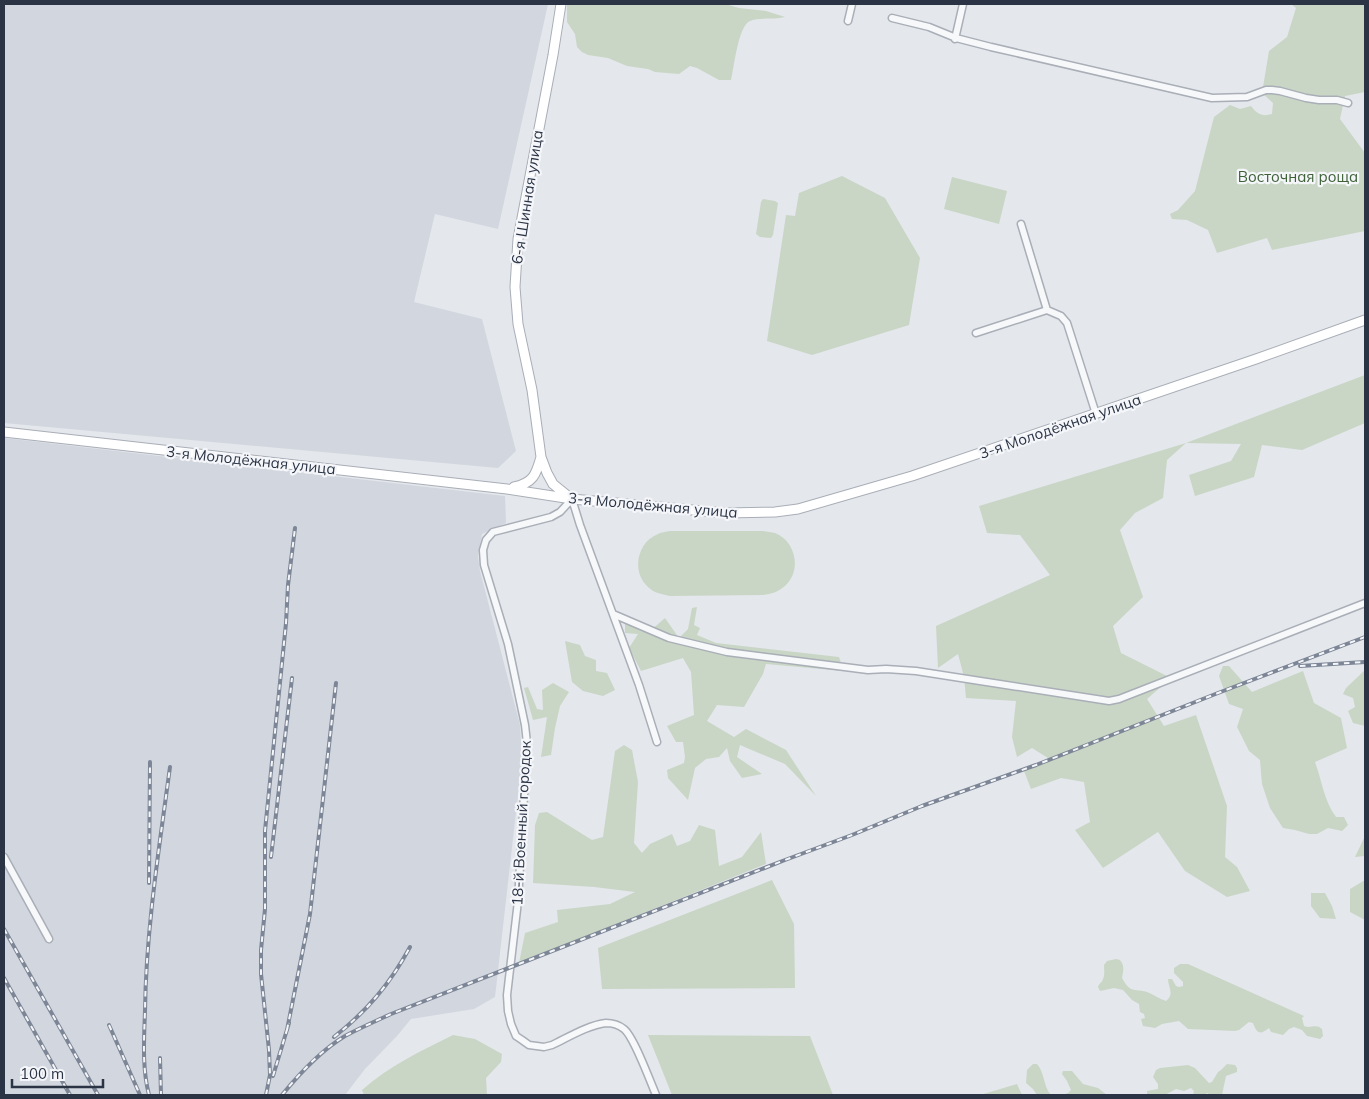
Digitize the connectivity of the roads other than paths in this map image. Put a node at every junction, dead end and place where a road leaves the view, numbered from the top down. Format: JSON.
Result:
{"nodes":[{"id":1,"x":561,"y":4,"type":"edge"},
{"id":2,"x":852,"y":4,"type":"edge"},
{"id":3,"x":963,"y":4,"type":"edge"},
{"id":4,"x":892,"y":18,"type":"dead end"},
{"id":5,"x":848,"y":21,"type":"dead end"},
{"id":6,"x":955,"y":39,"type":"junction"},
{"id":7,"x":1348,"y":103,"type":"dead end"},
{"id":8,"x":1021,"y":224,"type":"dead end"},
{"id":9,"x":1047,"y":310,"type":"junction"},
{"id":10,"x":1365,"y":320,"type":"edge"},
{"id":11,"x":976,"y":333,"type":"dead end"},
{"id":12,"x":1096,"y":414,"type":"junction"},
{"id":13,"x":4,"y":432,"type":"edge"},
{"id":14,"x":541,"y":457,"type":"junction"},
{"id":15,"x":507,"y":489,"type":"junction"},
{"id":16,"x":572,"y":499,"type":"junction"},
{"id":17,"x":1365,"y":603,"type":"edge"},
{"id":18,"x":613,"y":614,"type":"junction"},
{"id":19,"x":657,"y":742,"type":"dead end"},
{"id":20,"x":4,"y":857,"type":"edge"},
{"id":21,"x":49,"y":939,"type":"dead end"},
{"id":22,"x":656,"y":1095,"type":"edge"}],
"edges":[{"from":1,"to":14,"type":"main road","name":"6-я Шинная улица"},
{"from":2,"to":5,"type":"street"},
{"from":3,"to":6,"type":"street"},
{"from":4,"to":6,"type":"street"},
{"from":6,"to":7,"type":"street"},
{"from":8,"to":9,"type":"street"},
{"from":9,"to":11,"type":"street"},
{"from":9,"to":12,"type":"street"},
{"from":10,"to":12,"type":"main road","name":"3-я Молодёжная улица"},
{"from":12,"to":16,"type":"main road","name":"3-я Молодёжная улица"},
{"from":13,"to":15,"type":"main road","name":"3-я Молодёжная улица"},
{"from":14,"to":15,"type":"main road"},
{"from":14,"to":16,"type":"main road","name":"6-я Шинная улица"},
{"from":15,"to":16,"type":"main road","name":"3-я Молодёжная улица"},
{"from":16,"to":18,"type":"street"},
{"from":16,"to":22,"type":"street","name":"18-й Военный городок"},
{"from":17,"to":18,"type":"street"},
{"from":18,"to":19,"type":"street"},
{"from":20,"to":21,"type":"street"}]}
